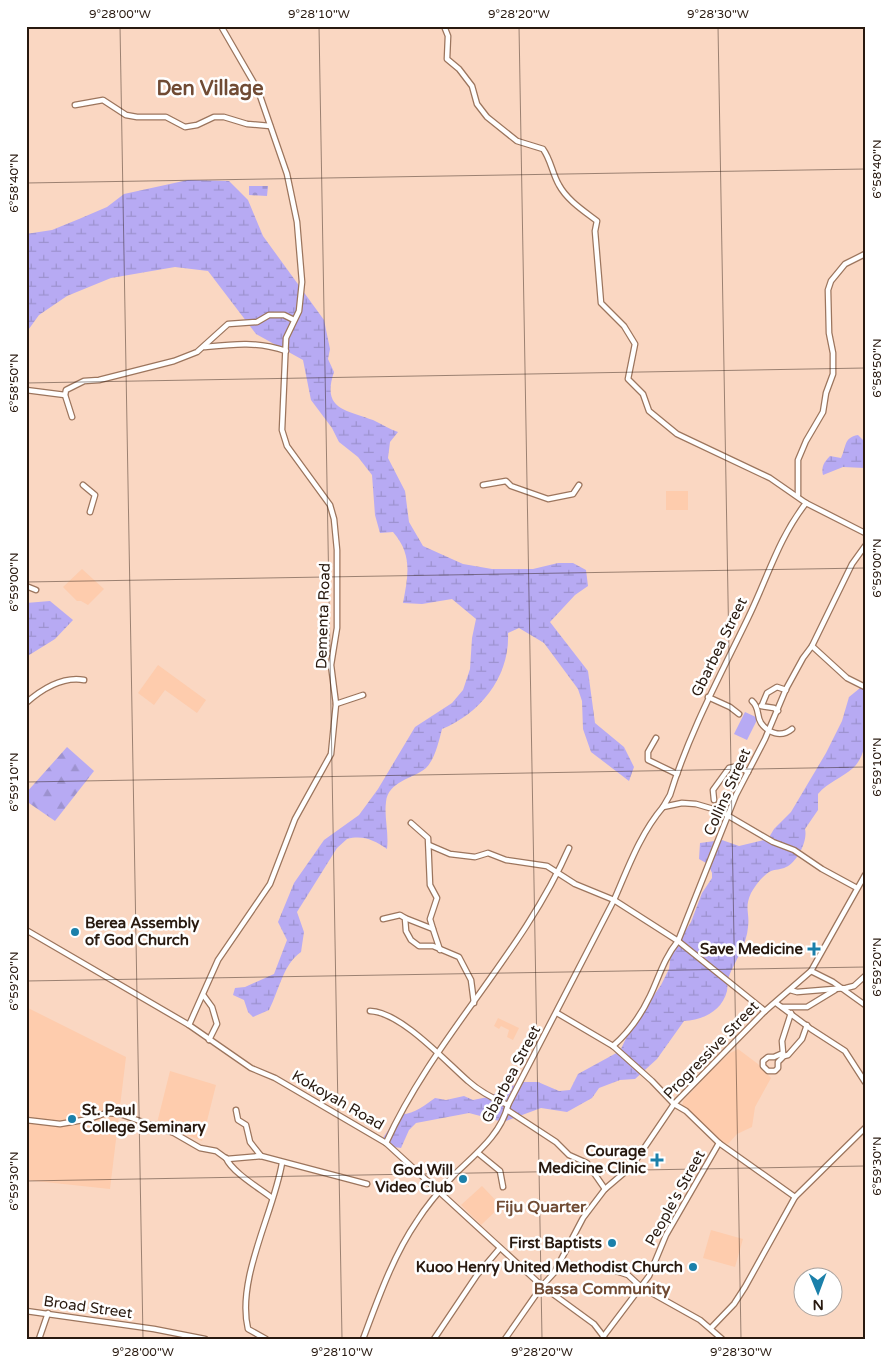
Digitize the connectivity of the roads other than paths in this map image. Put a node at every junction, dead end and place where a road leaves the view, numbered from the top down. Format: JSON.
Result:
{"nodes":[{"id":1,"x":221,"y":26,"type":"edge"},
{"id":2,"x":444,"y":26,"type":"edge"},
{"id":3,"x":75,"y":105,"type":"dead end"},
{"id":4,"x":270,"y":126,"type":"junction"},
{"id":5,"x":865,"y":254,"type":"edge"},
{"id":6,"x":294,"y":320,"type":"junction"},
{"id":7,"x":204,"y":348,"type":"junction"},
{"id":8,"x":286,"y":351,"type":"junction"},
{"id":9,"x":26,"y":390,"type":"edge"},
{"id":10,"x":65,"y":395,"type":"junction"},
{"id":11,"x":72,"y":417,"type":"dead end"},
{"id":12,"x":83,"y":485,"type":"dead end"},
{"id":13,"x":483,"y":485,"type":"dead end"},
{"id":14,"x":579,"y":485,"type":"dead end"},
{"id":15,"x":805,"y":502,"type":"junction"},
{"id":16,"x":90,"y":512,"type":"dead end"},
{"id":17,"x":865,"y":533,"type":"edge"},
{"id":18,"x":865,"y":546,"type":"edge"},
{"id":19,"x":26,"y":586,"type":"edge"},
{"id":20,"x":36,"y":590,"type":"dead end"},
{"id":21,"x":812,"y":646,"type":"junction"},
{"id":22,"x":84,"y":680,"type":"dead end"},
{"id":23,"x":865,"y":687,"type":"edge"},
{"id":24,"x":786,"y":690,"type":"junction"},
{"id":25,"x":364,"y":695,"type":"dead end"},
{"id":26,"x":708,"y":697,"type":"junction"},
{"id":27,"x":752,"y":701,"type":"dead end"},
{"id":28,"x":26,"y":703,"type":"edge"},
{"id":29,"x":336,"y":704,"type":"junction"},
{"id":30,"x":760,"y":706,"type":"junction"},
{"id":31,"x":778,"y":711,"type":"junction"},
{"id":32,"x":739,"y":714,"type":"dead end"},
{"id":33,"x":792,"y":729,"type":"dead end"},
{"id":34,"x":768,"y":731,"type":"junction"},
{"id":35,"x":656,"y":738,"type":"dead end"},
{"id":36,"x":748,"y":772,"type":"junction"},
{"id":37,"x":677,"y":774,"type":"junction"},
{"id":38,"x":714,"y":800,"type":"dead end"},
{"id":39,"x":663,"y":807,"type":"junction"},
{"id":40,"x":728,"y":818,"type":"junction"},
{"id":41,"x":411,"y":823,"type":"dead end"},
{"id":42,"x":429,"y":845,"type":"junction"},
{"id":43,"x":569,"y":848,"type":"dead end"},
{"id":44,"x":558,"y":874,"type":"junction"},
{"id":45,"x":865,"y":875,"type":"edge"},
{"id":46,"x":857,"y":888,"type":"junction"},
{"id":47,"x":614,"y":900,"type":"junction"},
{"id":48,"x":383,"y":918,"type":"dead end"},
{"id":49,"x":405,"y":918,"type":"junction"},
{"id":50,"x":433,"y":929,"type":"junction"},
{"id":51,"x":26,"y":930,"type":"edge"},
{"id":52,"x":678,"y":941,"type":"junction"},
{"id":53,"x":440,"y":950,"type":"junction"},
{"id":54,"x":811,"y":971,"type":"junction"},
{"id":55,"x":865,"y":976,"type":"edge"},
{"id":56,"x":820,"y":989,"type":"junction"},
{"id":57,"x":836,"y":989,"type":"junction"},
{"id":58,"x":842,"y":989,"type":"junction"},
{"id":59,"x":790,"y":990,"type":"junction"},
{"id":60,"x":204,"y":996,"type":"junction"},
{"id":61,"x":818,"y":998,"type":"junction"},
{"id":62,"x":474,"y":1003,"type":"junction"},
{"id":63,"x":776,"y":1003,"type":"junction"},
{"id":64,"x":865,"y":1005,"type":"edge"},
{"id":65,"x":782,"y":1007,"type":"junction"},
{"id":66,"x":765,"y":1011,"type":"junction"},
{"id":67,"x":370,"y":1012,"type":"dead end"},
{"id":68,"x":557,"y":1013,"type":"junction"},
{"id":69,"x":791,"y":1013,"type":"junction"},
{"id":70,"x":188,"y":1025,"type":"junction"},
{"id":71,"x":807,"y":1026,"type":"junction"},
{"id":72,"x":209,"y":1040,"type":"junction"},
{"id":73,"x":613,"y":1046,"type":"junction"},
{"id":74,"x":439,"y":1052,"type":"junction"},
{"id":75,"x":865,"y":1082,"type":"edge"},
{"id":76,"x":674,"y":1104,"type":"junction"},
{"id":77,"x":508,"y":1105,"type":"junction"},
{"id":78,"x":236,"y":1110,"type":"dead end"},
{"id":79,"x":507,"y":1110,"type":"junction"},
{"id":80,"x":26,"y":1120,"type":"edge"},
{"id":81,"x":865,"y":1128,"type":"edge"},
{"id":82,"x":386,"y":1143,"type":"junction"},
{"id":83,"x":720,"y":1143,"type":"junction"},
{"id":84,"x":478,"y":1153,"type":"junction"},
{"id":85,"x":262,"y":1156,"type":"junction"},
{"id":86,"x":226,"y":1158,"type":"junction"},
{"id":87,"x":282,"y":1163,"type":"junction"},
{"id":88,"x":367,"y":1184,"type":"dead end"},
{"id":89,"x":503,"y":1187,"type":"dead end"},
{"id":90,"x":605,"y":1189,"type":"junction"},
{"id":91,"x":440,"y":1192,"type":"junction"},
{"id":92,"x":795,"y":1197,"type":"junction"},
{"id":93,"x":272,"y":1198,"type":"junction"},
{"id":94,"x":500,"y":1248,"type":"junction"},
{"id":95,"x":559,"y":1264,"type":"junction"},
{"id":96,"x":542,"y":1286,"type":"junction"},
{"id":97,"x":641,"y":1287,"type":"junction"},
{"id":98,"x":26,"y":1311,"type":"edge"},
{"id":99,"x":48,"y":1313,"type":"junction"},
{"id":100,"x":711,"y":1328,"type":"junction"},
{"id":101,"x":603,"y":1338,"type":"edge"},
{"id":102,"x":39,"y":1339,"type":"edge"},
{"id":103,"x":205,"y":1339,"type":"edge"},
{"id":104,"x":266,"y":1339,"type":"edge"},
{"id":105,"x":363,"y":1339,"type":"edge"},
{"id":106,"x":434,"y":1339,"type":"edge"},
{"id":107,"x":505,"y":1339,"type":"edge"},
{"id":108,"x":722,"y":1339,"type":"edge"}],
"edges":[{"from":1,"to":4,"type":"street","name":"Dementa Road"},
{"from":2,"to":15,"type":"street"},
{"from":3,"to":4,"type":"street"},
{"from":4,"to":6,"type":"street","name":"Dementa Road"},
{"from":5,"to":15,"type":"street"},
{"from":6,"to":7,"type":"street"},
{"from":6,"to":8,"type":"street","name":"Dementa Road"},
{"from":7,"to":8,"type":"street"},
{"from":7,"to":10,"type":"street"},
{"from":8,"to":29,"type":"street","name":"Dementa Road"},
{"from":9,"to":10,"type":"street"},
{"from":10,"to":11,"type":"street"},
{"from":12,"to":16,"type":"street"},
{"from":13,"to":14,"type":"street"},
{"from":15,"to":17,"type":"street"},
{"from":15,"to":26,"type":"street","name":"Gbarbea Street"},
{"from":18,"to":21,"type":"street","name":"Collins Street"},
{"from":19,"to":20,"type":"street"},
{"from":21,"to":23,"type":"street"},
{"from":21,"to":24,"type":"street","name":"Collins Street"},
{"from":22,"to":28,"type":"street"},
{"from":24,"to":30,"type":"street"},
{"from":24,"to":31,"type":"street","name":"Collins Street"},
{"from":25,"to":29,"type":"street"},
{"from":26,"to":32,"type":"street"},
{"from":26,"to":37,"type":"street","name":"Gbarbea Street"},
{"from":27,"to":30,"type":"street"},
{"from":29,"to":60,"type":"street","name":"Dementa Road"},
{"from":30,"to":31,"type":"street"},
{"from":30,"to":34,"type":"street"},
{"from":31,"to":34,"type":"street","name":"Collins Street"},
{"from":33,"to":34,"type":"street"},
{"from":34,"to":36,"type":"street","name":"Collins Street"},
{"from":35,"to":37,"type":"street"},
{"from":36,"to":38,"type":"street"},
{"from":36,"to":40,"type":"street","name":"Collins Street"},
{"from":37,"to":39,"type":"street","name":"Gbarbea Street"},
{"from":39,"to":40,"type":"street"},
{"from":39,"to":47,"type":"street","name":"Gbarbea Street"},
{"from":40,"to":46,"type":"street"},
{"from":40,"to":52,"type":"street","name":"Collins Street"},
{"from":41,"to":42,"type":"street"},
{"from":42,"to":44,"type":"street"},
{"from":42,"to":50,"type":"street"},
{"from":43,"to":44,"type":"street"},
{"from":44,"to":47,"type":"street"},
{"from":44,"to":62,"type":"street"},
{"from":45,"to":46,"type":"street","name":"Progressive Street"},
{"from":46,"to":54,"type":"street","name":"Progressive Street"},
{"from":47,"to":52,"type":"street"},
{"from":47,"to":68,"type":"street","name":"Gbarbea Street"},
{"from":48,"to":49,"type":"street"},
{"from":49,"to":50,"type":"street"},
{"from":49,"to":53,"type":"street"},
{"from":50,"to":53,"type":"street"},
{"from":51,"to":70,"type":"street","name":"Kokoyah Road"},
{"from":52,"to":66,"type":"street"},
{"from":52,"to":73,"type":"street","name":"Collins Street"},
{"from":53,"to":62,"type":"street"},
{"from":54,"to":58,"type":"street"},
{"from":54,"to":59,"type":"street","name":"Progressive Street"},
{"from":55,"to":58,"type":"street"},
{"from":56,"to":57,"type":"street"},
{"from":56,"to":59,"type":"street"},
{"from":56,"to":61,"type":"street"},
{"from":57,"to":58,"type":"street"},
{"from":57,"to":61,"type":"street"},
{"from":58,"to":64,"type":"street"},
{"from":59,"to":63,"type":"street","name":"Progressive Street"},
{"from":60,"to":70,"type":"street","name":"Dementa Road"},
{"from":60,"to":72,"type":"street"},
{"from":61,"to":65,"type":"street"},
{"from":62,"to":74,"type":"street"},
{"from":63,"to":65,"type":"street"},
{"from":63,"to":66,"type":"street","name":"Progressive Street"},
{"from":65,"to":69,"type":"street"},
{"from":66,"to":76,"type":"street","name":"Progressive Street"},
{"from":67,"to":74,"type":"street"},
{"from":68,"to":73,"type":"street"},
{"from":68,"to":77,"type":"street","name":"Gbarbea Street"},
{"from":69,"to":71,"type":"street"},
{"from":69,"to":71,"type":"street"},
{"from":70,"to":72,"type":"street","name":"Kokoyah Road"},
{"from":71,"to":75,"type":"street"},
{"from":72,"to":82,"type":"street","name":"Kokoyah Road"},
{"from":73,"to":76,"type":"street"},
{"from":74,"to":77,"type":"street"},
{"from":74,"to":82,"type":"street"},
{"from":76,"to":83,"type":"street"},
{"from":76,"to":90,"type":"street","name":"Progressive Street"},
{"from":77,"to":79,"type":"street","name":"Gbarbea Street"},
{"from":78,"to":85,"type":"street"},
{"from":79,"to":84,"type":"street","name":"Gbarbea Street"},
{"from":79,"to":90,"type":"street"},
{"from":80,"to":86,"type":"street"},
{"from":81,"to":92,"type":"street"},
{"from":82,"to":91,"type":"street","name":"Kokoyah Road"},
{"from":83,"to":92,"type":"street"},
{"from":83,"to":97,"type":"street","name":"People's Street"},
{"from":84,"to":89,"type":"street"},
{"from":84,"to":91,"type":"street","name":"Gbarbea Street"},
{"from":85,"to":86,"type":"street"},
{"from":85,"to":87,"type":"street"},
{"from":86,"to":93,"type":"street"},
{"from":87,"to":88,"type":"street"},
{"from":87,"to":93,"type":"street"},
{"from":90,"to":95,"type":"street","name":"Progressive Street"},
{"from":91,"to":94,"type":"street","name":"Kokoyah Road"},
{"from":91,"to":105,"type":"street","name":"Gbarbea Street"},
{"from":92,"to":100,"type":"street"},
{"from":93,"to":104,"type":"street"},
{"from":94,"to":96,"type":"street","name":"Kokoyah Road"},
{"from":94,"to":106,"type":"street"},
{"from":95,"to":96,"type":"street","name":"Progressive Street"},
{"from":95,"to":97,"type":"street"},
{"from":96,"to":101,"type":"street","name":"Kokoyah Road"},
{"from":96,"to":107,"type":"street","name":"Progressive Street"},
{"from":97,"to":100,"type":"street"},
{"from":97,"to":101,"type":"street","name":"People's Street"},
{"from":98,"to":99,"type":"street","name":"Broad Street"},
{"from":99,"to":102,"type":"street"},
{"from":99,"to":103,"type":"street","name":"Broad Street"},
{"from":100,"to":108,"type":"street"}]}
